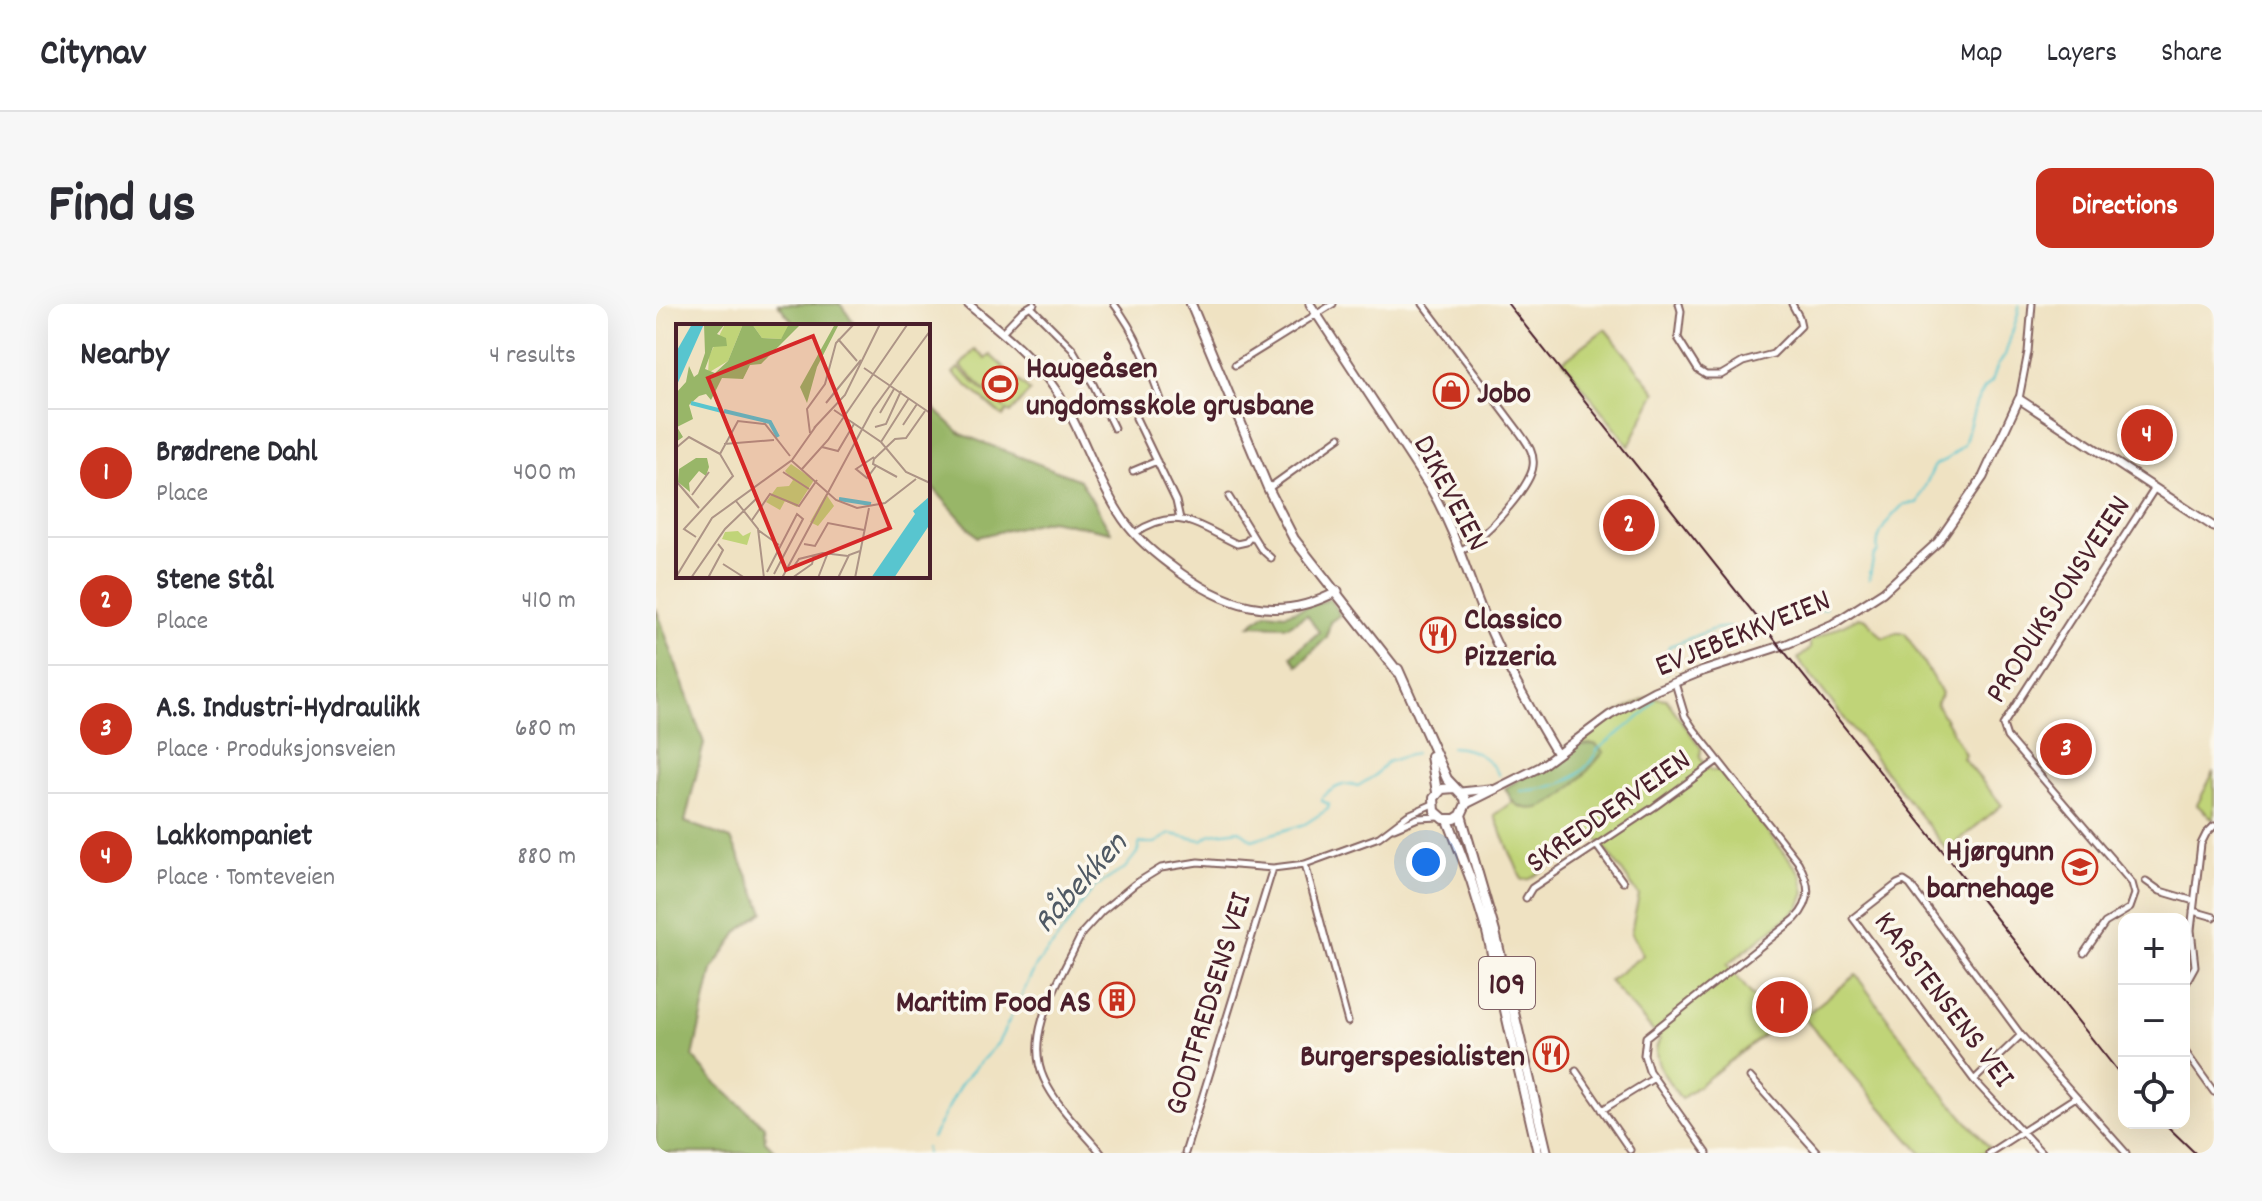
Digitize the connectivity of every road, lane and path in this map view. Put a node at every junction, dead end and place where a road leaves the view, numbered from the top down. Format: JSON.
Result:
{"nodes":[{"id":1,"x":968,"y":304,"type":"edge"},
{"id":2,"x":1114,"y":304,"type":"edge"},
{"id":3,"x":1191,"y":304,"type":"edge"},
{"id":4,"x":1310,"y":304,"type":"edge"},
{"id":5,"x":1333,"y":304,"type":"edge"},
{"id":6,"x":1423,"y":304,"type":"edge"},
{"id":7,"x":1679,"y":304,"type":"edge"},
{"id":8,"x":1792,"y":304,"type":"edge"},
{"id":9,"x":2032,"y":304,"type":"edge"},
{"id":10,"x":1032,"y":305,"type":"edge"},
{"id":11,"x":1318,"y":316,"type":"junction"},
{"id":12,"x":1002,"y":333,"type":"junction"},
{"id":13,"x":1235,"y":365,"type":"dead end"},
{"id":14,"x":2019,"y":399,"type":"junction"},
{"id":15,"x":1161,"y":400,"type":"dead end"},
{"id":16,"x":1136,"y":418,"type":"dead end"},
{"id":17,"x":1114,"y":428,"type":"dead end"},
{"id":18,"x":1340,"y":437,"type":"dead end"},
{"id":19,"x":1157,"y":461,"type":"junction"},
{"id":20,"x":1133,"y":471,"type":"dead end"},
{"id":21,"x":1268,"y":488,"type":"junction"},
{"id":22,"x":2155,"y":488,"type":"junction"},
{"id":23,"x":1229,"y":497,"type":"dead end"},
{"id":24,"x":1180,"y":519,"type":"junction"},
{"id":25,"x":2214,"y":527,"type":"edge"},
{"id":26,"x":1135,"y":533,"type":"junction"},
{"id":27,"x":1252,"y":535,"type":"junction"},
{"id":28,"x":1461,"y":550,"type":"junction"},
{"id":29,"x":1271,"y":558,"type":"dead end"},
{"id":30,"x":1334,"y":588,"type":"junction"},
{"id":31,"x":1675,"y":683,"type":"junction"},
{"id":32,"x":1429,"y":743,"type":"junction"},
{"id":33,"x":1557,"y":754,"type":"junction"},
{"id":34,"x":1717,"y":761,"type":"junction"},
{"id":35,"x":1496,"y":788,"type":"junction"},
{"id":36,"x":1458,"y":790,"type":"junction"},
{"id":37,"x":1437,"y":792,"type":"junction"},
{"id":38,"x":1433,"y":804,"type":"junction"},
{"id":39,"x":1466,"y":804,"type":"junction"},
{"id":40,"x":1461,"y":815,"type":"junction"},
{"id":41,"x":1444,"y":818,"type":"junction"},
{"id":42,"x":2214,"y":826,"type":"edge"},
{"id":43,"x":1393,"y":828,"type":"junction"},
{"id":44,"x":1597,"y":846,"type":"junction"},
{"id":45,"x":1305,"y":864,"type":"junction"},
{"id":46,"x":1273,"y":868,"type":"junction"},
{"id":47,"x":2146,"y":881,"type":"dead end"},
{"id":48,"x":1623,"y":882,"type":"dead end"},
{"id":49,"x":1526,"y":898,"type":"dead end"},
{"id":50,"x":2194,"y":901,"type":"junction"},
{"id":51,"x":2193,"y":911,"type":"junction"},
{"id":52,"x":2214,"y":917,"type":"edge"},
{"id":53,"x":2084,"y":953,"type":"dead end"},
{"id":54,"x":2185,"y":985,"type":"edge"},
{"id":55,"x":1348,"y":1022,"type":"dead end"},
{"id":56,"x":2021,"y":1035,"type":"junction"},
{"id":57,"x":2189,"y":1057,"type":"edge"},
{"id":58,"x":1576,"y":1071,"type":"dead end"},
{"id":59,"x":1750,"y":1077,"type":"dead end"},
{"id":60,"x":1654,"y":1078,"type":"junction"},
{"id":61,"x":1974,"y":1080,"type":"junction"},
{"id":62,"x":2214,"y":1092,"type":"edge"},
{"id":63,"x":2076,"y":1097,"type":"junction"},
{"id":64,"x":1602,"y":1110,"type":"junction"},
{"id":65,"x":2022,"y":1132,"type":"junction"},
{"id":66,"x":1630,"y":1150,"type":"dead end"},
{"id":67,"x":1101,"y":1153,"type":"edge"},
{"id":68,"x":1185,"y":1153,"type":"edge"},
{"id":69,"x":1538,"y":1153,"type":"edge"},
{"id":70,"x":1547,"y":1153,"type":"edge"},
{"id":71,"x":1707,"y":1153,"type":"edge"},
{"id":72,"x":1818,"y":1153,"type":"edge"},
{"id":73,"x":1989,"y":1153,"type":"edge"},
{"id":74,"x":2042,"y":1153,"type":"edge"},
{"id":75,"x":2126,"y":1153,"type":"edge"}],
"edges":[{"from":1,"to":12,"type":"street"},
{"from":2,"to":15,"type":"street"},
{"from":3,"to":21,"type":"main road"},
{"from":4,"to":11,"type":"street","name":"DIKEVEIEN"},
{"from":5,"to":11,"type":"street"},
{"from":6,"to":28,"type":"street"},
{"from":7,"to":8,"type":"street"},
{"from":9,"to":14,"type":"street","name":"EVJEBEKKVEIEN"},
{"from":10,"to":12,"type":"street"},
{"from":10,"to":17,"type":"street"},
{"from":11,"to":13,"type":"street"},
{"from":11,"to":28,"type":"street","name":"DIKEVEIEN"},
{"from":12,"to":26,"type":"street"},
{"from":14,"to":22,"type":"street"},
{"from":14,"to":31,"type":"street","name":"EVJEBEKKVEIEN"},
{"from":16,"to":19,"type":"street"},
{"from":18,"to":21,"type":"street"},
{"from":19,"to":20,"type":"street"},
{"from":19,"to":24,"type":"street"},
{"from":21,"to":30,"type":"main road"},
{"from":22,"to":25,"type":"street"},
{"from":22,"to":53,"type":"street","name":"PRODUKSJONSVEIEN"},
{"from":23,"to":27,"type":"street"},
{"from":24,"to":26,"type":"street"},
{"from":24,"to":27,"type":"street"},
{"from":26,"to":30,"type":"street"},
{"from":27,"to":29,"type":"street"},
{"from":28,"to":33,"type":"street","name":"DIKEVEIEN"},
{"from":30,"to":32,"type":"main road"},
{"from":31,"to":33,"type":"street","name":"EVJEBEKKVEIEN"},
{"from":31,"to":34,"type":"street"},
{"from":32,"to":36,"type":"main road"},
{"from":32,"to":37,"type":"main road"},
{"from":33,"to":35,"type":"street","name":"EVJEBEKKVEIEN"},
{"from":34,"to":44,"type":"street","name":"SKREDDERVEIEN"},
{"from":34,"to":60,"type":"street"},
{"from":35,"to":36,"type":"street","name":"EVJEBEKKVEIEN"},
{"from":35,"to":39,"type":"street","name":"EVJEBEKKVEIEN"},
{"from":36,"to":37,"type":"main road"},
{"from":36,"to":39,"type":"main road"},
{"from":37,"to":38,"type":"main road"},
{"from":38,"to":41,"type":"main road","number":"109"},
{"from":38,"to":43,"type":"street"},
{"from":39,"to":40,"type":"main road"},
{"from":40,"to":41,"type":"main road"},
{"from":40,"to":70,"type":"main road","number":"109"},
{"from":41,"to":43,"type":"street"},
{"from":41,"to":69,"type":"main road","number":"109"},
{"from":42,"to":50,"type":"street"},
{"from":43,"to":45,"type":"street"},
{"from":44,"to":48,"type":"street"},
{"from":44,"to":49,"type":"street","name":"SKREDDERVEIEN"},
{"from":45,"to":46,"type":"street"},
{"from":45,"to":55,"type":"street"},
{"from":46,"to":67,"type":"street"},
{"from":46,"to":68,"type":"street","name":"GODTFREDSENS VEI"},
{"from":47,"to":50,"type":"street"},
{"from":50,"to":51,"type":"street"},
{"from":51,"to":52,"type":"street"},
{"from":51,"to":54,"type":"street"},
{"from":56,"to":61,"type":"street"},
{"from":56,"to":61,"type":"street","name":"KARSTENSENS VEI"},
{"from":56,"to":63,"type":"street"},
{"from":57,"to":62,"type":"street"},
{"from":58,"to":64,"type":"street"},
{"from":59,"to":72,"type":"street"},
{"from":60,"to":64,"type":"street"},
{"from":60,"to":71,"type":"street"},
{"from":61,"to":65,"type":"street","name":"KARSTENSENS VEI"},
{"from":63,"to":65,"type":"street"},
{"from":63,"to":75,"type":"street"},
{"from":64,"to":66,"type":"street"},
{"from":65,"to":73,"type":"street"},
{"from":65,"to":74,"type":"street","name":"KARSTENSENS VEI"}]}
